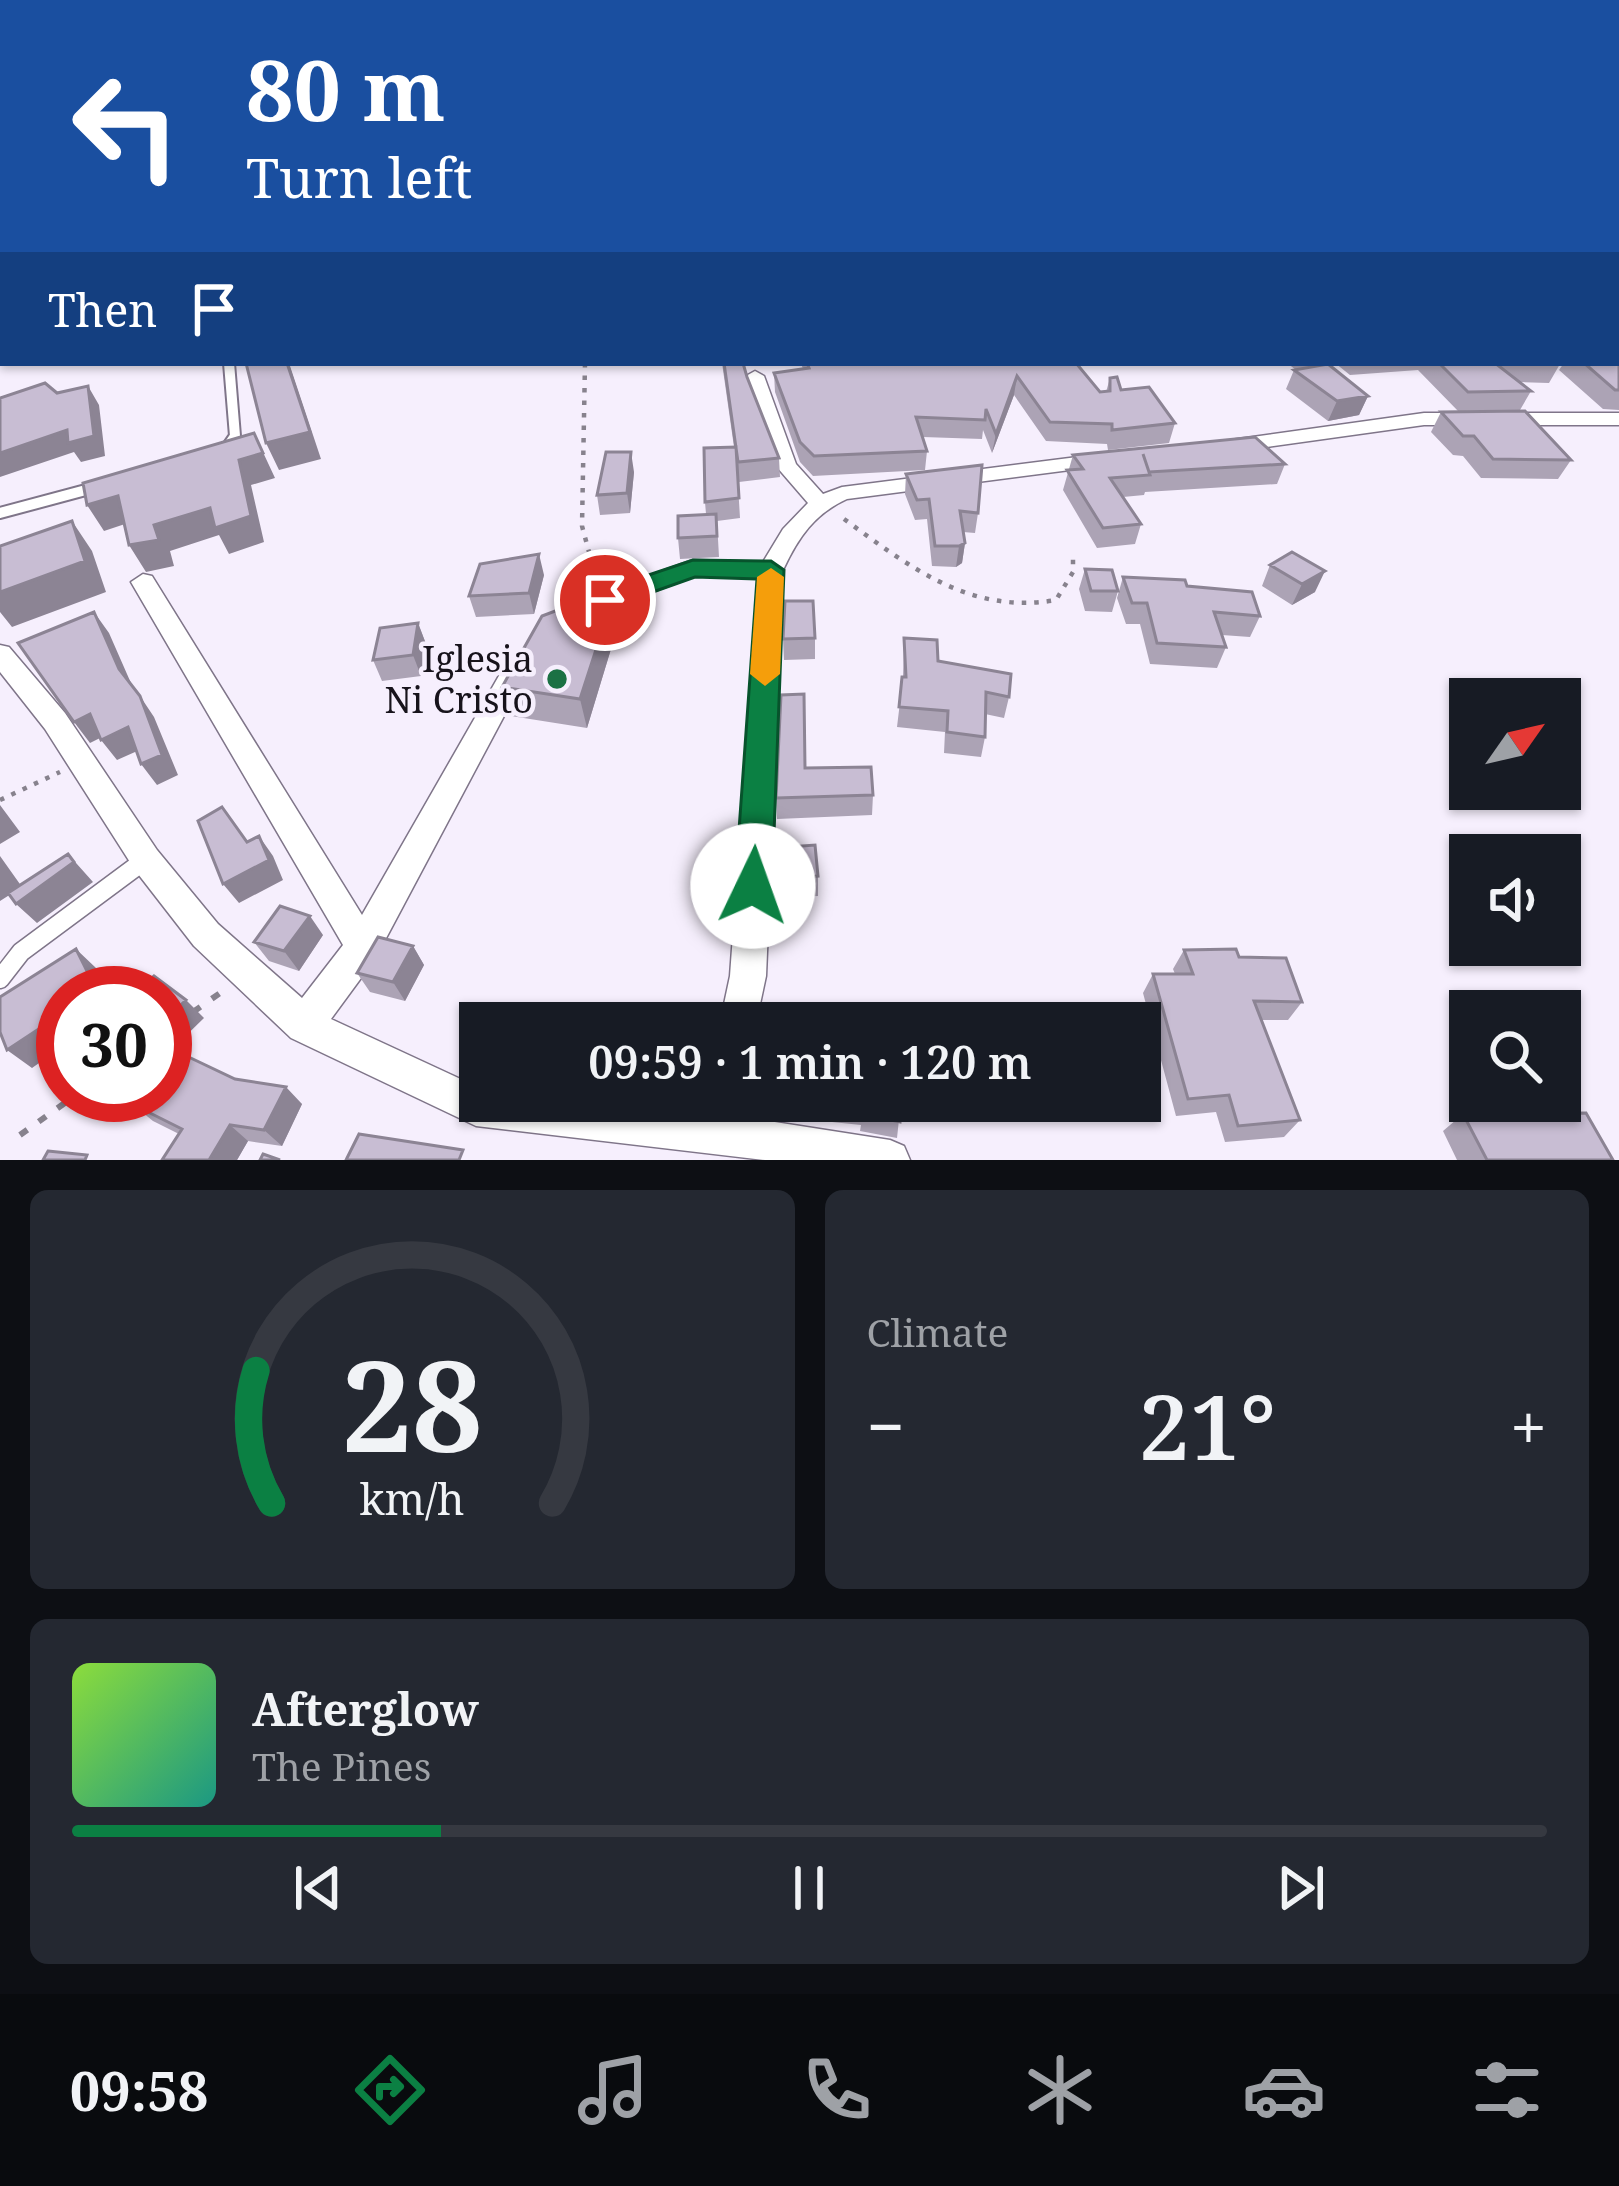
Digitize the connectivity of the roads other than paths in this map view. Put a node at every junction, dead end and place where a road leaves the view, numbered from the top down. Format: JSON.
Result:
{"nodes":[{"id":1,"x":229,"y":366,"type":"edge"},
{"id":2,"x":755,"y":376,"type":"dead end"},
{"id":3,"x":1619,"y":419,"type":"edge"},
{"id":4,"x":1201,"y":449,"type":"edge"},
{"id":5,"x":214,"y":455,"type":"edge"},
{"id":6,"x":1134,"y":456,"type":"edge"},
{"id":7,"x":109,"y":484,"type":"edge"},
{"id":8,"x":819,"y":502,"type":"junction"},
{"id":9,"x":0,"y":513,"type":"edge"},
{"id":10,"x":771,"y":570,"type":"junction"},
{"id":11,"x":143,"y":582,"type":"dead end"},
{"id":12,"x":560,"y":619,"type":"edge"},
{"id":13,"x":530,"y":647,"type":"edge"},
{"id":14,"x":0,"y":654,"type":"edge"},
{"id":15,"x":146,"y":860,"type":"junction"},
{"id":16,"x":363,"y":947,"type":"junction"},
{"id":17,"x":0,"y":979,"type":"edge"},
{"id":18,"x":742,"y":1002,"type":"edge"},
{"id":19,"x":304,"y":1025,"type":"junction"},
{"id":20,"x":459,"y":1099,"type":"edge"},
{"id":21,"x":741,"y":1122,"type":"edge"},
{"id":22,"x":890,"y":1160,"type":"edge"}],
"edges":[{"from":1,"to":5,"type":"lane"},
{"from":2,"to":8,"type":"street"},
{"from":3,"to":4,"type":"street"},
{"from":6,"to":8,"type":"street"},
{"from":7,"to":9,"type":"lane"},
{"from":8,"to":10,"type":"street"},
{"from":10,"to":12,"type":"street"},
{"from":10,"to":18,"type":"street"},
{"from":11,"to":16,"type":"street"},
{"from":13,"to":16,"type":"street"},
{"from":14,"to":15,"type":"street"},
{"from":15,"to":17,"type":"lane"},
{"from":15,"to":19,"type":"street"},
{"from":16,"to":19,"type":"street"},
{"from":19,"to":20,"type":"street"},
{"from":21,"to":22,"type":"street"}]}
